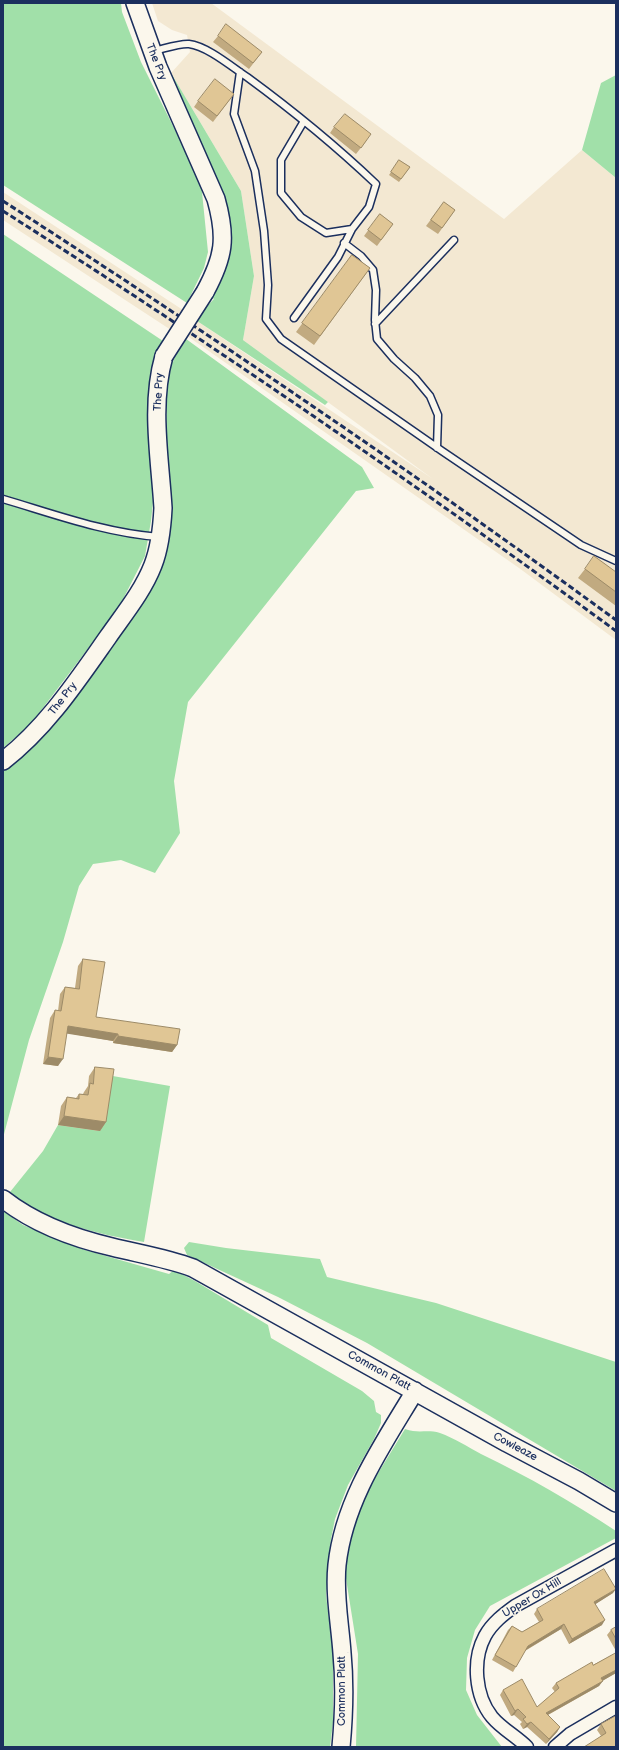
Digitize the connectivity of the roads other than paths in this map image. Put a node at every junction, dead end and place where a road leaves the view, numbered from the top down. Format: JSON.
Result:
{"nodes":[{"id":1,"x":135,"y":3,"type":"edge"},
{"id":2,"x":152,"y":51,"type":"junction"},
{"id":3,"x":240,"y":72,"type":"junction"},
{"id":4,"x":304,"y":121,"type":"junction"},
{"id":5,"x":352,"y":228,"type":"junction"},
{"id":6,"x":454,"y":240,"type":"dead end"},
{"id":7,"x":344,"y":243,"type":"junction"},
{"id":8,"x":294,"y":318,"type":"dead end"},
{"id":9,"x":375,"y":324,"type":"junction"},
{"id":10,"x":437,"y":448,"type":"junction"},
{"id":11,"x":3,"y":499,"type":"edge"},
{"id":12,"x":160,"y":538,"type":"junction"},
{"id":13,"x":616,"y":561,"type":"edge"},
{"id":14,"x":3,"y":761,"type":"edge"},
{"id":15,"x":3,"y":1199,"type":"edge"},
{"id":16,"x":415,"y":1391,"type":"junction"},
{"id":17,"x":616,"y":1503,"type":"edge"},
{"id":18,"x":616,"y":1550,"type":"edge"},
{"id":19,"x":616,"y":1706,"type":"edge"},
{"id":20,"x":341,"y":1747,"type":"edge"},
{"id":21,"x":527,"y":1747,"type":"edge"},
{"id":22,"x":556,"y":1747,"type":"edge"}],
"edges":[{"from":1,"to":2,"type":"main road","name":"The Pry"},
{"from":2,"to":3,"type":"lane"},
{"from":2,"to":12,"type":"main road","name":"The Pry","bridge":true},
{"from":3,"to":4,"type":"lane"},
{"from":3,"to":10,"type":"lane"},
{"from":4,"to":5,"type":"lane"},
{"from":4,"to":5,"type":"lane"},
{"from":5,"to":7,"type":"lane"},
{"from":6,"to":9,"type":"lane"},
{"from":7,"to":8,"type":"lane"},
{"from":7,"to":9,"type":"lane"},
{"from":9,"to":10,"type":"lane"},
{"from":10,"to":13,"type":"lane"},
{"from":11,"to":12,"type":"lane"},
{"from":12,"to":14,"type":"main road","name":"The Pry"},
{"from":15,"to":16,"type":"main road","name":"Common Platt"},
{"from":16,"to":17,"type":"main road","name":"Cowleaze"},
{"from":16,"to":20,"type":"main road","name":"Common Platt"},
{"from":18,"to":21,"type":"street","name":"Upper Ox Hill"},
{"from":19,"to":22,"type":"street"}]}
